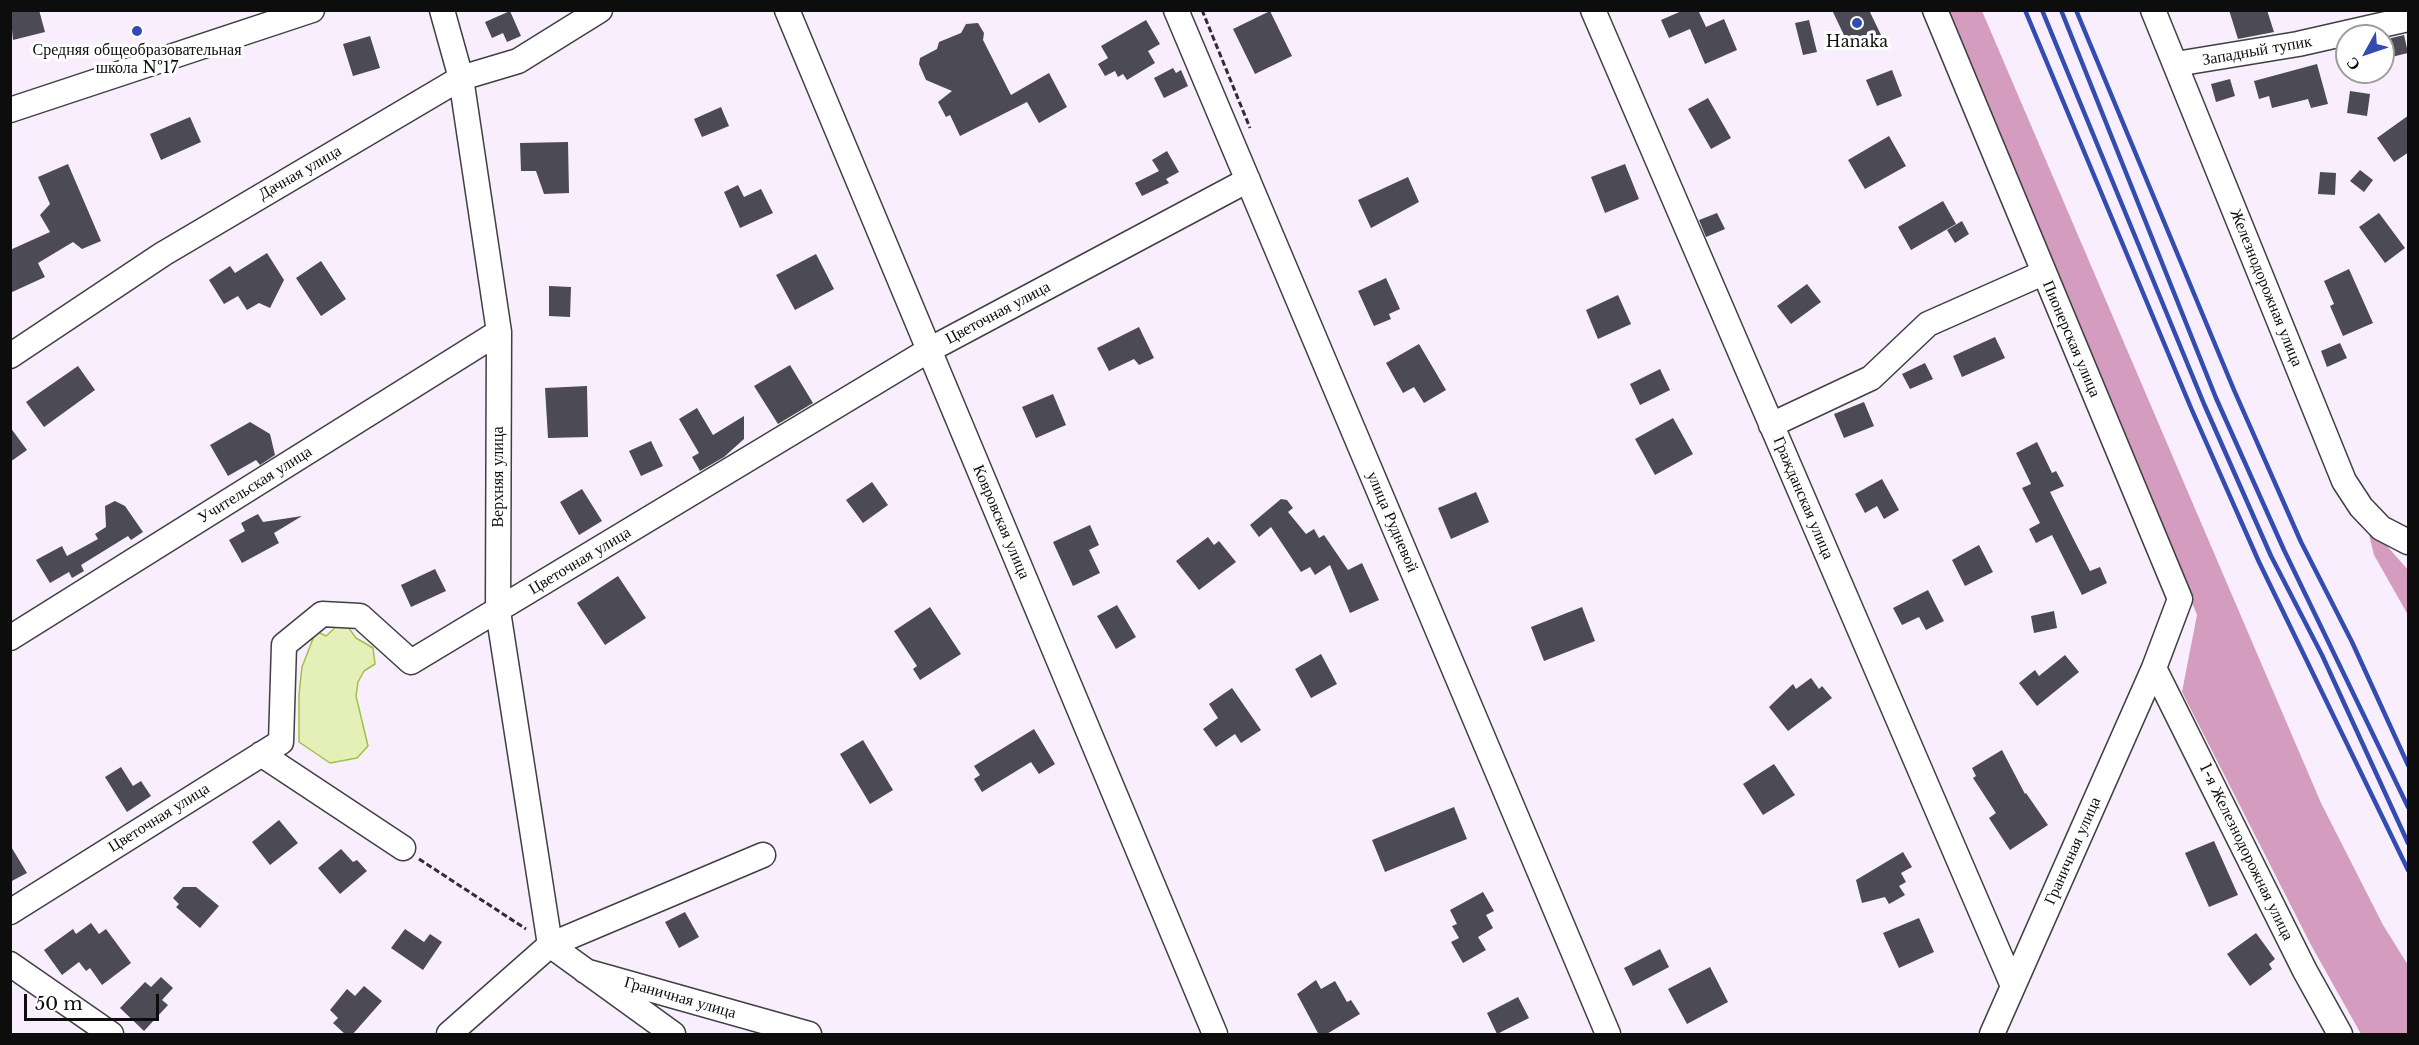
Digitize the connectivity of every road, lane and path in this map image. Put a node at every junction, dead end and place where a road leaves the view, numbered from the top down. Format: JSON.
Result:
{"nodes":[{"id":1,"x":312,"y":10,"type":"edge"},
{"id":2,"x":442,"y":10,"type":"edge"},
{"id":3,"x":600,"y":10,"type":"edge"},
{"id":4,"x":787,"y":10,"type":"edge"},
{"id":5,"x":1176,"y":10,"type":"edge"},
{"id":6,"x":1593,"y":10,"type":"edge"},
{"id":7,"x":1935,"y":10,"type":"edge"},
{"id":8,"x":2153,"y":10,"type":"edge"},
{"id":9,"x":2409,"y":19,"type":"edge"},
{"id":10,"x":2176,"y":64,"type":"junction"},
{"id":11,"x":461,"y":78,"type":"junction"},
{"id":12,"x":10,"y":110,"type":"edge"},
{"id":13,"x":1248,"y":180,"type":"junction"},
{"id":14,"x":2043,"y":273,"type":"junction"},
{"id":15,"x":499,"y":332,"type":"junction"},
{"id":16,"x":929,"y":350,"type":"junction"},
{"id":17,"x":10,"y":356,"type":"edge"},
{"id":18,"x":1771,"y":425,"type":"junction"},
{"id":19,"x":2409,"y":542,"type":"edge"},
{"id":20,"x":498,"y":611,"type":"junction"},
{"id":21,"x":10,"y":638,"type":"edge"},
{"id":22,"x":2154,"y":668,"type":"junction"},
{"id":23,"x":261,"y":754,"type":"junction"},
{"id":24,"x":403,"y":848,"type":"joint"},
{"id":25,"x":763,"y":855,"type":"dead end"},
{"id":26,"x":10,"y":912,"type":"edge"},
{"id":27,"x":550,"y":945,"type":"junction"},
{"id":28,"x":10,"y":964,"type":"edge"},
{"id":29,"x":585,"y":970,"type":"junction"},
{"id":30,"x":2013,"y":986,"type":"junction"},
{"id":31,"x":111,"y":1035,"type":"edge"},
{"id":32,"x":449,"y":1035,"type":"edge"},
{"id":33,"x":673,"y":1035,"type":"edge"},
{"id":34,"x":809,"y":1035,"type":"edge"},
{"id":35,"x":1215,"y":1035,"type":"edge"},
{"id":36,"x":1608,"y":1035,"type":"edge"},
{"id":37,"x":1992,"y":1035,"type":"edge"},
{"id":38,"x":2340,"y":1035,"type":"edge"}],
"edges":[{"from":1,"to":12,"type":"street"},
{"from":2,"to":11,"type":"street","name":"Верхняя улица"},
{"from":3,"to":11,"type":"street","name":"Дачная улица"},
{"from":4,"to":16,"type":"street","name":"Ковровская улица"},
{"from":5,"to":13,"type":"street","name":"улица Рудневой"},
{"from":6,"to":18,"type":"street","name":"Гражданская улица"},
{"from":7,"to":14,"type":"street","name":"Пионерская улица"},
{"from":8,"to":10,"type":"street","name":"Железнодорожная улица"},
{"from":9,"to":10,"type":"street","name":"Западный тупик"},
{"from":10,"to":19,"type":"street","name":"Железнодорожная улица"},
{"from":11,"to":15,"type":"street","name":"Верхняя улица"},
{"from":11,"to":17,"type":"street","name":"Дачная улица"},
{"from":13,"to":16,"type":"street","name":"Цветочная улица"},
{"from":13,"to":36,"type":"street","name":"улица Рудневой"},
{"from":14,"to":18,"type":"street"},
{"from":14,"to":22,"type":"street","name":"Пионерская улица"},
{"from":15,"to":20,"type":"street","name":"Верхняя улица"},
{"from":15,"to":21,"type":"street","name":"Учительская улица"},
{"from":16,"to":20,"type":"street","name":"Цветочная улица"},
{"from":16,"to":35,"type":"street","name":"Ковровская улица"},
{"from":18,"to":30,"type":"street","name":"Гражданская улица"},
{"from":20,"to":23,"type":"street","name":"Цветочная улица"},
{"from":20,"to":27,"type":"street","name":"Верхняя улица"},
{"from":22,"to":30,"type":"street","name":"Граничная улица"},
{"from":22,"to":38,"type":"street","name":"1-я Железнодорожная улица"},
{"from":23,"to":24,"type":"street"},
{"from":23,"to":26,"type":"street","name":"Цветочная улица"},
{"from":24,"to":27,"type":"path"},
{"from":25,"to":27,"type":"street"},
{"from":27,"to":29,"type":"street"},
{"from":27,"to":32,"type":"street"},
{"from":28,"to":31,"type":"street"},
{"from":29,"to":33,"type":"street"},
{"from":29,"to":34,"type":"street","name":"Граничная улица"},
{"from":30,"to":37,"type":"street","name":"Граничная улица"}]}
